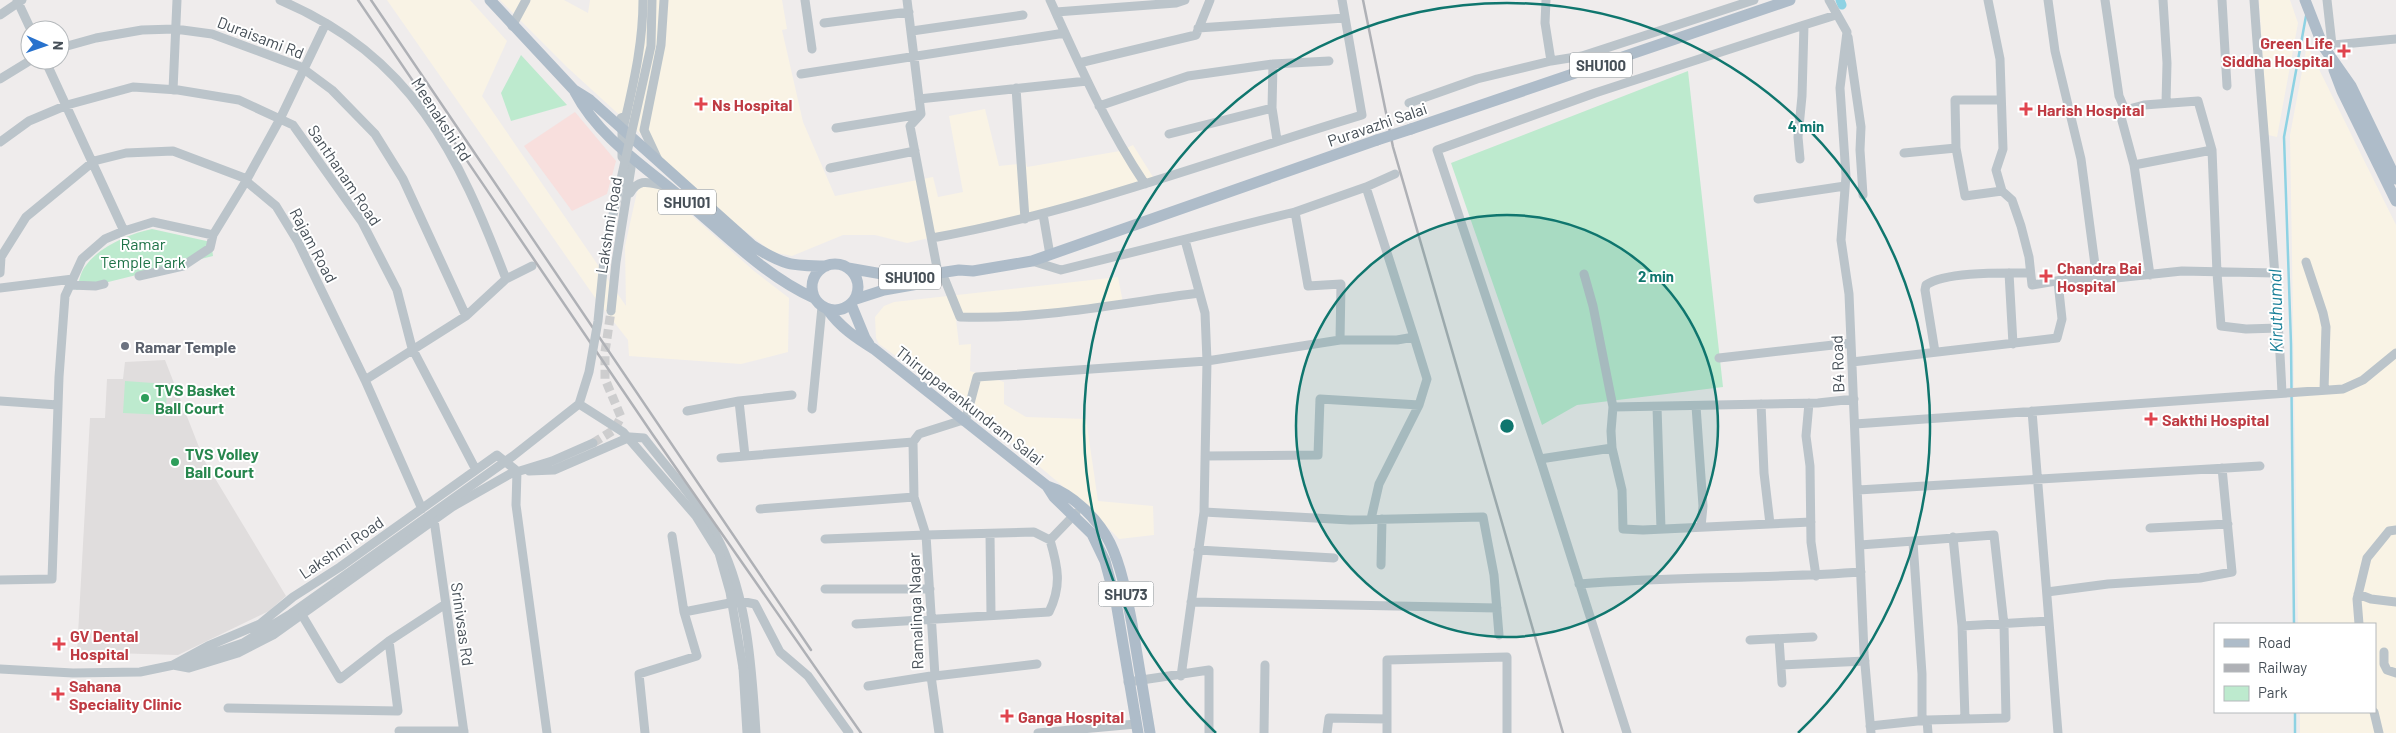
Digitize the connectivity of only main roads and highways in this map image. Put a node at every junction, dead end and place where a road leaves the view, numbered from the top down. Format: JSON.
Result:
{"nodes":[{"id":1,"x":490,"y":0,"type":"edge"},
{"id":2,"x":1790,"y":0,"type":"edge"},
{"id":3,"x":2305,"y":0,"type":"edge"},
{"id":4,"x":2331,"y":61,"type":"junction"},
{"id":5,"x":574,"y":90,"type":"junction"},
{"id":6,"x":2396,"y":179,"type":"edge"},
{"id":7,"x":2396,"y":202,"type":"edge"},
{"id":8,"x":826,"y":266,"type":"junction"},
{"id":9,"x":848,"y":268,"type":"junction"},
{"id":10,"x":942,"y":276,"type":"junction"},
{"id":11,"x":853,"y":301,"type":"junction"},
{"id":12,"x":821,"y":305,"type":"junction"},
{"id":13,"x":874,"y":349,"type":"junction"},
{"id":14,"x":1078,"y":511,"type":"junction"},
{"id":15,"x":1137,"y":728,"type":"edge"},
{"id":16,"x":1150,"y":733,"type":"edge"}],
"edges":[{"from":1,"to":5,"type":"main road","name":"Thirupparankundram Salai","number":"SHU101"},
{"from":2,"to":10,"type":"main road","name":"Puravazhi Salai","number":"SHU100","bridge":true},
{"from":3,"to":4,"type":"main road"},
{"from":4,"to":6,"type":"main road"},
{"from":4,"to":7,"type":"main road"},
{"from":5,"to":8,"type":"main road","name":"Thirupparankundram Salai","number":"SHU101"},
{"from":5,"to":12,"type":"main road","name":"Thirupparankundram Salai","number":"SHU101"},
{"from":8,"to":9,"type":"main road","number":"SHU101"},
{"from":8,"to":12,"type":"main road"},
{"from":9,"to":10,"type":"main road","name":"Puravazhi Salai","number":"SHU100"},
{"from":9,"to":11,"type":"main road"},
{"from":10,"to":11,"type":"main road","name":"Puravazhi Salai","number":"SHU100"},
{"from":11,"to":12,"type":"main road"},
{"from":11,"to":13,"type":"main road","name":"Thirupparankundram Salai","number":"SHU73"},
{"from":12,"to":13,"type":"main road","name":"Thirupparankundram Salai","number":"SHU73"},
{"from":13,"to":14,"type":"main road","name":"Thirupparankundram Salai","number":"SHU73"},
{"from":14,"to":15,"type":"main road","name":"Thirupparankundram Salai","number":"SHU73"},
{"from":14,"to":16,"type":"main road","name":"Thirupparankundram Salai","number":"SHU73"}]}
